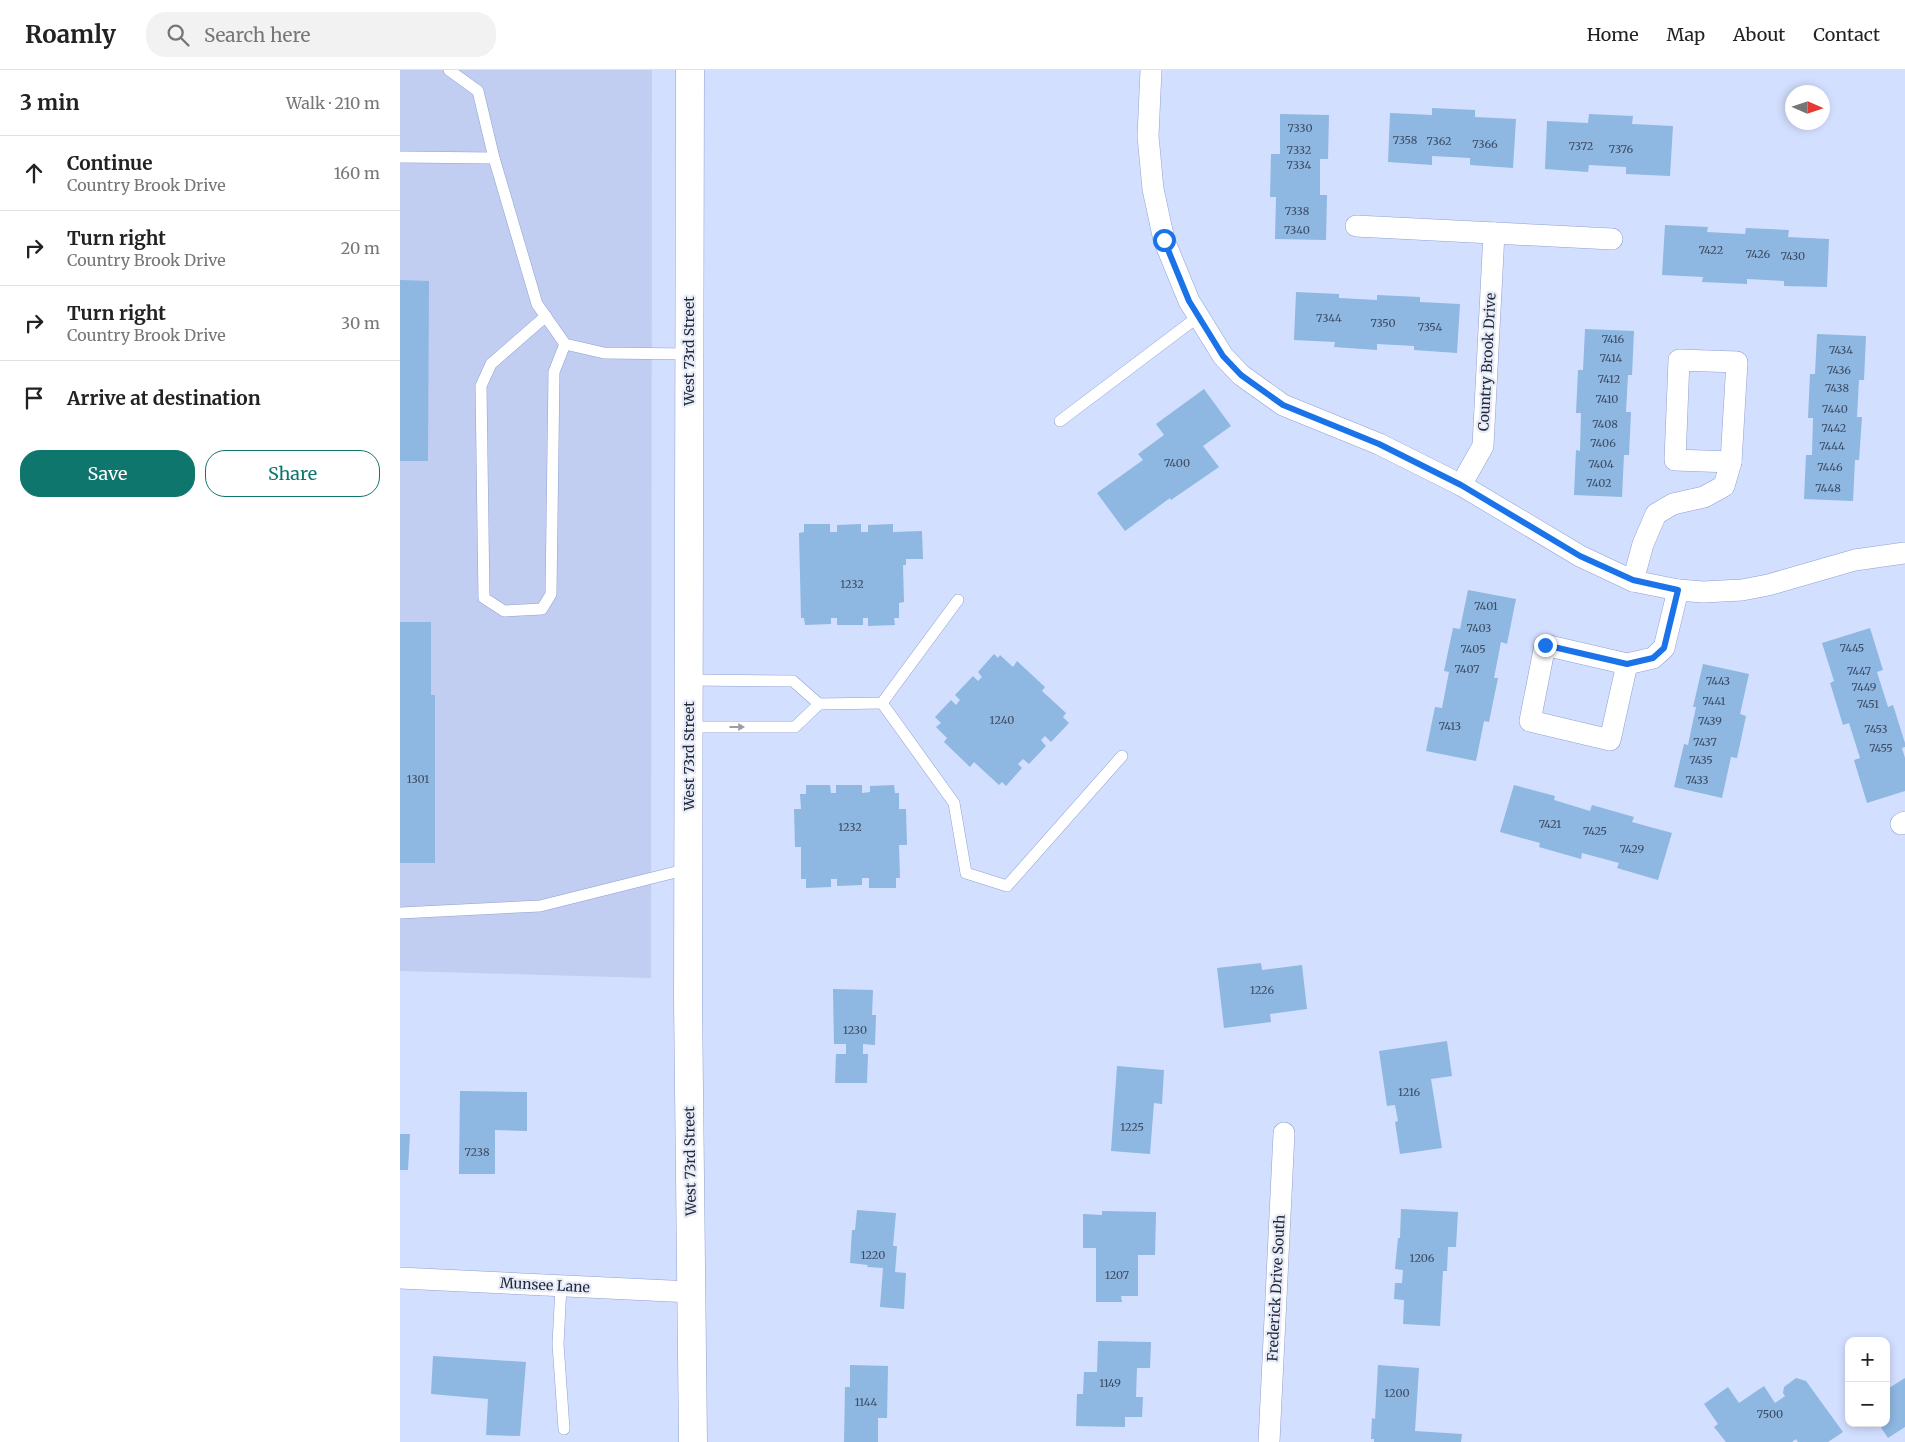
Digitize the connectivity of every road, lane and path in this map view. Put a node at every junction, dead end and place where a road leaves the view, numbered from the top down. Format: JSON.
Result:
{"nodes":[{"id":1,"x":449,"y":70,"type":"edge"},
{"id":2,"x":690,"y":70,"type":"edge"},
{"id":3,"x":1150,"y":70,"type":"edge"},
{"id":4,"x":400,"y":157,"type":"edge"},
{"id":5,"x":494,"y":158,"type":"junction"},
{"id":6,"x":1356,"y":226,"type":"dead end"},
{"id":7,"x":1494,"y":233,"type":"junction"},
{"id":8,"x":1612,"y":239,"type":"dead end"},
{"id":9,"x":546,"y":316,"type":"junction"},
{"id":10,"x":1199,"y":316,"type":"junction"},
{"id":11,"x":565,"y":344,"type":"junction"},
{"id":12,"x":689,"y":354,"type":"junction"},
{"id":13,"x":1060,"y":421,"type":"dead end"},
{"id":14,"x":1731,"y":462,"type":"junction"},
{"id":15,"x":1461,"y":485,"type":"junction"},
{"id":16,"x":1905,"y":552,"type":"edge"},
{"id":17,"x":1633,"y":580,"type":"junction"},
{"id":18,"x":1678,"y":590,"type":"junction"},
{"id":19,"x":958,"y":600,"type":"dead end"},
{"id":20,"x":1627,"y":664,"type":"junction"},
{"id":21,"x":689,"y":680,"type":"junction"},
{"id":22,"x":882,"y":703,"type":"junction"},
{"id":23,"x":819,"y":704,"type":"junction"},
{"id":24,"x":689,"y":727,"type":"junction"},
{"id":25,"x":1122,"y":756,"type":"dead end"},
{"id":26,"x":689,"y":869,"type":"junction"},
{"id":27,"x":400,"y":913,"type":"edge"},
{"id":28,"x":1284,"y":1133,"type":"dead end"},
{"id":29,"x":400,"y":1278,"type":"edge"},
{"id":30,"x":562,"y":1286,"type":"junction"},
{"id":31,"x":691,"y":1292,"type":"junction"},
{"id":32,"x":564,"y":1429,"type":"dead end"},
{"id":33,"x":693,"y":1442,"type":"edge"},
{"id":34,"x":1269,"y":1442,"type":"edge"}],
"edges":[{"from":1,"to":5,"type":"lane"},
{"from":2,"to":12,"type":"main road","name":"West 73rd Street"},
{"from":3,"to":10,"type":"street"},
{"from":4,"to":5,"type":"lane"},
{"from":5,"to":9,"type":"lane"},
{"from":6,"to":7,"type":"street"},
{"from":7,"to":8,"type":"street"},
{"from":7,"to":15,"type":"street","name":"Country Brook Drive"},
{"from":9,"to":11,"type":"lane"},
{"from":9,"to":11,"type":"lane"},
{"from":10,"to":13,"type":"lane"},
{"from":10,"to":15,"type":"street"},
{"from":11,"to":12,"type":"lane"},
{"from":12,"to":21,"type":"main road","name":"West 73rd Street"},
{"from":14,"to":14,"type":"street"},
{"from":14,"to":17,"type":"street"},
{"from":15,"to":17,"type":"street"},
{"from":16,"to":18,"type":"street"},
{"from":17,"to":18,"type":"street"},
{"from":18,"to":20,"type":"street"},
{"from":19,"to":22,"type":"lane"},
{"from":20,"to":20,"type":"street"},
{"from":21,"to":23,"type":"lane"},
{"from":21,"to":24,"type":"main road","name":"West 73rd Street"},
{"from":22,"to":23,"type":"lane"},
{"from":22,"to":25,"type":"lane"},
{"from":24,"to":23,"type":"lane","one_way":true},
{"from":24,"to":26,"type":"main road","name":"West 73rd Street"},
{"from":26,"to":27,"type":"lane"},
{"from":26,"to":31,"type":"main road","name":"West 73rd Street"},
{"from":28,"to":34,"type":"street","name":"Frederick Drive South"},
{"from":29,"to":30,"type":"street","name":"Munsee Lane"},
{"from":30,"to":31,"type":"street","name":"Munsee Lane"},
{"from":30,"to":32,"type":"lane"},
{"from":31,"to":33,"type":"main road","name":"West 73rd Street"}]}
